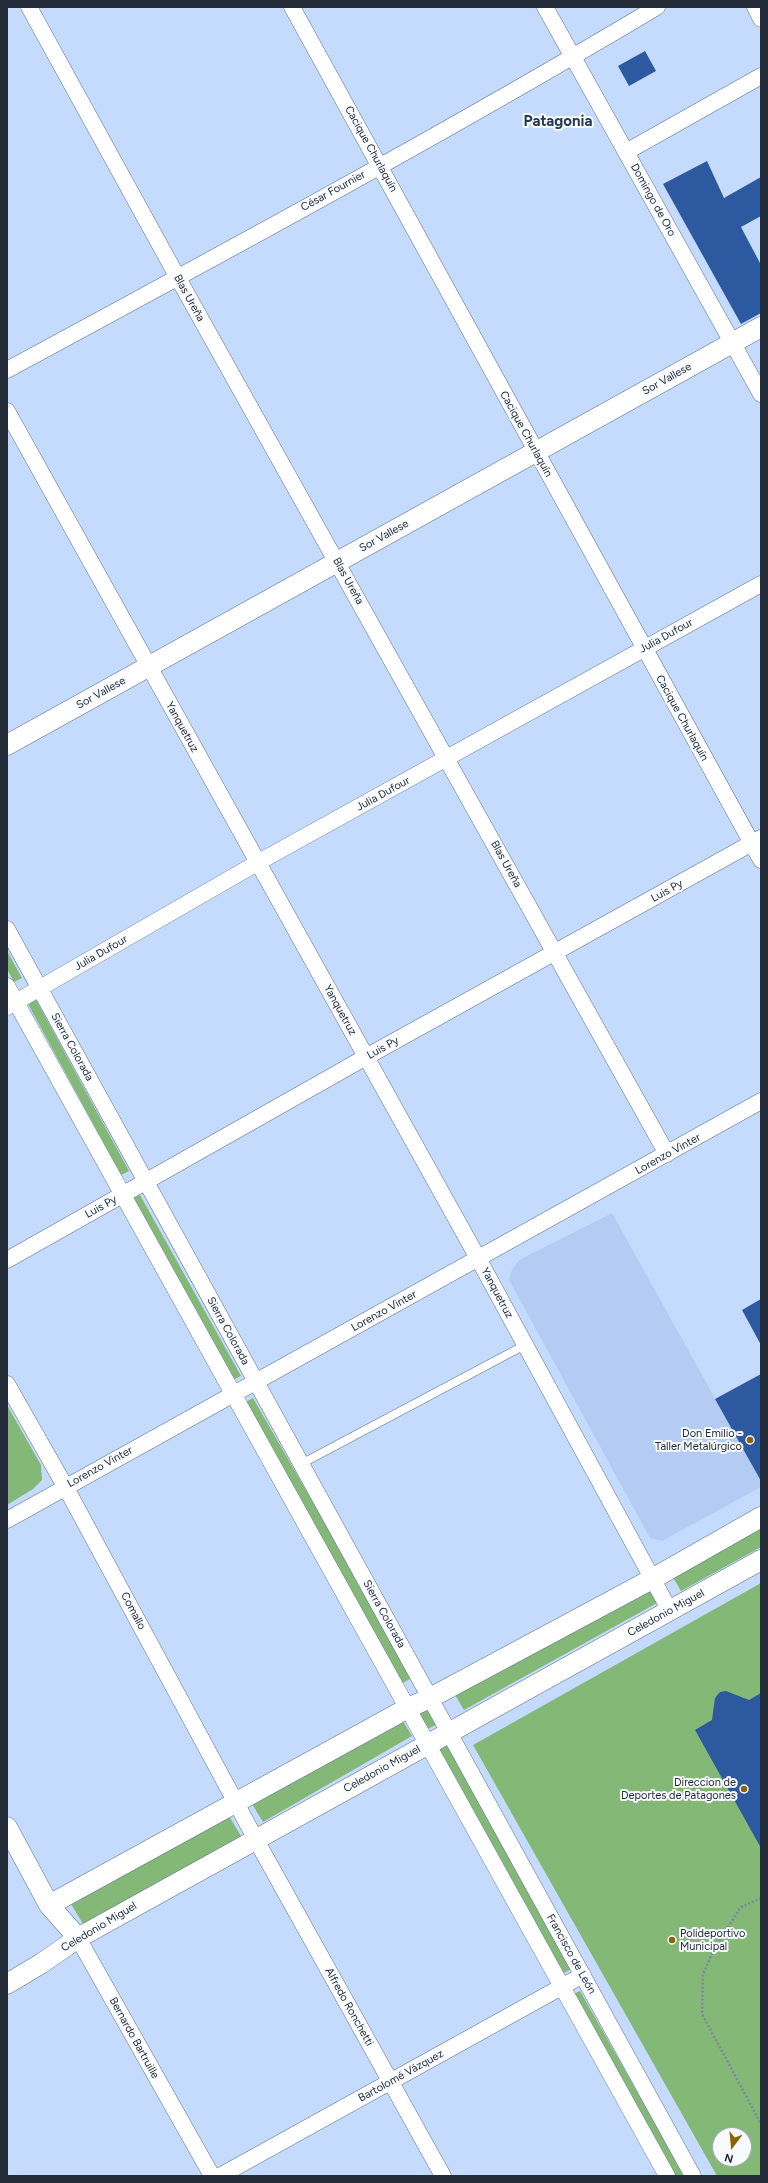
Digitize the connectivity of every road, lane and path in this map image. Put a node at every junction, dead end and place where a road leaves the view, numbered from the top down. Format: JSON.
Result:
{"nodes":[{"id":1,"x":29,"y":7,"type":"edge"},
{"id":2,"x":292,"y":7,"type":"edge"},
{"id":3,"x":545,"y":7,"type":"edge"},
{"id":4,"x":657,"y":7,"type":"edge"},
{"id":5,"x":755,"y":7,"type":"edge"},
{"id":6,"x":761,"y":20,"type":"edge"},
{"id":7,"x":573,"y":57,"type":"junction"},
{"id":8,"x":761,"y":76,"type":"edge"},
{"id":9,"x":626,"y":152,"type":"junction"},
{"id":10,"x":380,"y":165,"type":"junction"},
{"id":11,"x":178,"y":278,"type":"junction"},
{"id":12,"x":761,"y":327,"type":"edge"},
{"id":13,"x":732,"y":343,"type":"junction"},
{"id":14,"x":7,"y":370,"type":"edge"},
{"id":15,"x":761,"y":394,"type":"edge"},
{"id":16,"x":7,"y":411,"type":"edge"},
{"id":17,"x":535,"y":451,"type":"junction"},
{"id":18,"x":338,"y":562,"type":"junction"},
{"id":19,"x":761,"y":584,"type":"edge"},
{"id":20,"x":644,"y":648,"type":"junction"},
{"id":21,"x":148,"y":667,"type":"junction"},
{"id":22,"x":7,"y":745,"type":"edge"},
{"id":23,"x":447,"y":758,"type":"junction"},
{"id":24,"x":756,"y":841,"type":"edge"},
{"id":25,"x":761,"y":860,"type":"edge"},
{"id":26,"x":258,"y":863,"type":"junction"},
{"id":27,"x":7,"y":929,"type":"edge"},
{"id":28,"x":555,"y":953,"type":"junction"},
{"id":29,"x":7,"y":986,"type":"edge"},
{"id":30,"x":40,"y":989,"type":"junction"},
{"id":31,"x":11,"y":1004,"type":"edge"},
{"id":32,"x":366,"y":1057,"type":"junction"},
{"id":33,"x":761,"y":1101,"type":"edge"},
{"id":34,"x":667,"y":1154,"type":"junction"},
{"id":35,"x":146,"y":1182,"type":"junction"},
{"id":36,"x":123,"y":1195,"type":"junction"},
{"id":37,"x":7,"y":1260,"type":"edge"},
{"id":38,"x":479,"y":1260,"type":"junction"},
{"id":39,"x":525,"y":1345,"type":"junction"},
{"id":40,"x":256,"y":1382,"type":"junction"},
{"id":41,"x":7,"y":1384,"type":"edge"},
{"id":42,"x":233,"y":1393,"type":"junction"},
{"id":43,"x":301,"y":1464,"type":"junction"},
{"id":44,"x":65,"y":1486,"type":"junction"},
{"id":45,"x":761,"y":1517,"type":"edge"},
{"id":46,"x":7,"y":1520,"type":"edge"},
{"id":47,"x":761,"y":1560,"type":"edge"},
{"id":48,"x":652,"y":1579,"type":"junction"},
{"id":49,"x":670,"y":1611,"type":"junction"},
{"id":50,"x":430,"y":1698,"type":"junction"},
{"id":51,"x":408,"y":1708,"type":"junction"},
{"id":52,"x":448,"y":1732,"type":"junction"},
{"id":53,"x":428,"y":1744,"type":"junction"},
{"id":54,"x":236,"y":1803,"type":"junction"},
{"id":55,"x":7,"y":1827,"type":"edge"},
{"id":56,"x":255,"y":1838,"type":"junction"},
{"id":57,"x":761,"y":1898,"type":"edge"},
{"id":58,"x":49,"y":1905,"type":"junction"},
{"id":59,"x":78,"y":1938,"type":"junction"},
{"id":60,"x":583,"y":1975,"type":"junction"},
{"id":61,"x":7,"y":1984,"type":"edge"},
{"id":62,"x":561,"y":1987,"type":"junction"},
{"id":63,"x":390,"y":2082,"type":"junction"},
{"id":64,"x":761,"y":2124,"type":"edge"},
{"id":65,"x":212,"y":2176,"type":"edge"},
{"id":66,"x":220,"y":2176,"type":"edge"},
{"id":67,"x":443,"y":2176,"type":"edge"},
{"id":68,"x":667,"y":2176,"type":"edge"},
{"id":69,"x":693,"y":2176,"type":"edge"}],
"edges":[{"from":1,"to":11,"type":"street","name":"Blas Ureña"},
{"from":2,"to":10,"type":"street","name":"Cacique Churlaquín"},
{"from":3,"to":7,"type":"street","name":"Domingo de Oro"},
{"from":4,"to":7,"type":"street","name":"César Fournier"},
{"from":5,"to":6,"type":"street"},
{"from":7,"to":9,"type":"street","name":"Domingo de Oro"},
{"from":7,"to":10,"type":"street","name":"César Fournier"},
{"from":8,"to":9,"type":"street"},
{"from":9,"to":13,"type":"street","name":"Domingo de Oro"},
{"from":10,"to":11,"type":"street","name":"César Fournier"},
{"from":10,"to":17,"type":"street","name":"Cacique Churlaquín"},
{"from":11,"to":14,"type":"street","name":"César Fournier"},
{"from":11,"to":18,"type":"street","name":"Blas Ureña"},
{"from":12,"to":13,"type":"street","name":"Sor Vallese"},
{"from":13,"to":15,"type":"street","name":"Domingo de Oro"},
{"from":13,"to":17,"type":"street","name":"Sor Vallese"},
{"from":16,"to":21,"type":"street","name":"Yanquetruz"},
{"from":17,"to":18,"type":"street","name":"Sor Vallese"},
{"from":17,"to":20,"type":"street","name":"Cacique Churlaquín"},
{"from":18,"to":21,"type":"street","name":"Sor Vallese"},
{"from":18,"to":23,"type":"street","name":"Blas Ureña"},
{"from":19,"to":20,"type":"street","name":"Julia Dufour"},
{"from":20,"to":23,"type":"street","name":"Julia Dufour"},
{"from":20,"to":24,"type":"street","name":"Cacique Churlaquín"},
{"from":21,"to":22,"type":"street","name":"Sor Vallese"},
{"from":21,"to":26,"type":"street","name":"Yanquetruz"},
{"from":23,"to":26,"type":"street","name":"Julia Dufour"},
{"from":23,"to":28,"type":"street","name":"Blas Ureña"},
{"from":24,"to":25,"type":"street","name":"Cacique Churlaquín"},
{"from":24,"to":28,"type":"street","name":"Luis Py"},
{"from":26,"to":30,"type":"street","name":"Julia Dufour"},
{"from":26,"to":32,"type":"street","name":"Yanquetruz"},
{"from":27,"to":30,"type":"street","name":"Sierra Colorada"},
{"from":28,"to":32,"type":"street","name":"Luis Py"},
{"from":28,"to":34,"type":"street","name":"Blas Ureña"},
{"from":29,"to":31,"type":"street"},
{"from":30,"to":31,"type":"street","name":"Julia Dufour"},
{"from":30,"to":35,"type":"street","name":"Sierra Colorada"},
{"from":31,"to":36,"type":"street"},
{"from":32,"to":35,"type":"street","name":"Luis Py"},
{"from":32,"to":38,"type":"street","name":"Yanquetruz"},
{"from":33,"to":34,"type":"street","name":"Lorenzo Vinter"},
{"from":34,"to":38,"type":"street","name":"Lorenzo Vinter"},
{"from":35,"to":36,"type":"street","name":"Luis Py"},
{"from":35,"to":40,"type":"street","name":"Sierra Colorada"},
{"from":36,"to":37,"type":"street","name":"Luis Py"},
{"from":36,"to":42,"type":"street"},
{"from":38,"to":39,"type":"street","name":"Yanquetruz"},
{"from":38,"to":40,"type":"street","name":"Lorenzo Vinter"},
{"from":39,"to":43,"type":"lane"},
{"from":39,"to":48,"type":"street","name":"Yanquetruz"},
{"from":40,"to":42,"type":"street","name":"Lorenzo Vinter"},
{"from":40,"to":43,"type":"street","name":"Sierra Colorada"},
{"from":41,"to":44,"type":"street","name":"Comallo"},
{"from":42,"to":44,"type":"street","name":"Lorenzo Vinter"},
{"from":42,"to":51,"type":"street"},
{"from":43,"to":50,"type":"street","name":"Sierra Colorada"},
{"from":44,"to":46,"type":"street","name":"Lorenzo Vinter"},
{"from":44,"to":54,"type":"street","name":"Comallo"},
{"from":45,"to":48,"type":"street"},
{"from":47,"to":49,"type":"street","name":"Celedonio Miguel"},
{"from":48,"to":49,"type":"street","name":"Yanquetruz"},
{"from":48,"to":50,"type":"street"},
{"from":49,"to":52,"type":"street","name":"Celedonio Miguel"},
{"from":50,"to":51,"type":"street"},
{"from":50,"to":52,"type":"street","name":"Sierra Colorada"},
{"from":51,"to":53,"type":"street"},
{"from":51,"to":54,"type":"street"},
{"from":52,"to":53,"type":"street","name":"Celedonio Miguel"},
{"from":52,"to":60,"type":"street","name":"Francisco de León"},
{"from":53,"to":56,"type":"street","name":"Celedonio Miguel"},
{"from":53,"to":62,"type":"street"},
{"from":54,"to":56,"type":"street","name":"Comallo"},
{"from":54,"to":58,"type":"street"},
{"from":55,"to":58,"type":"street","name":"Bernardo Bartruille"},
{"from":56,"to":59,"type":"street","name":"Celedonio Miguel"},
{"from":56,"to":63,"type":"street","name":"Alfredo Ronchetti"},
{"from":57,"to":64,"type":"path"},
{"from":58,"to":59,"type":"street","name":"Bernardo Bartruille"},
{"from":59,"to":61,"type":"street","name":"Celedonio Miguel"},
{"from":59,"to":65,"type":"street","name":"Bernardo Bartruille"},
{"from":60,"to":62,"type":"street","name":"Bartolomé Vázquez"},
{"from":60,"to":69,"type":"street","name":"Francisco de León"},
{"from":62,"to":63,"type":"street","name":"Bartolomé Vázquez"},
{"from":62,"to":68,"type":"street"},
{"from":63,"to":66,"type":"street","name":"Bartolomé Vázquez"},
{"from":63,"to":67,"type":"street","name":"Alfredo Ronchetti"}]}
